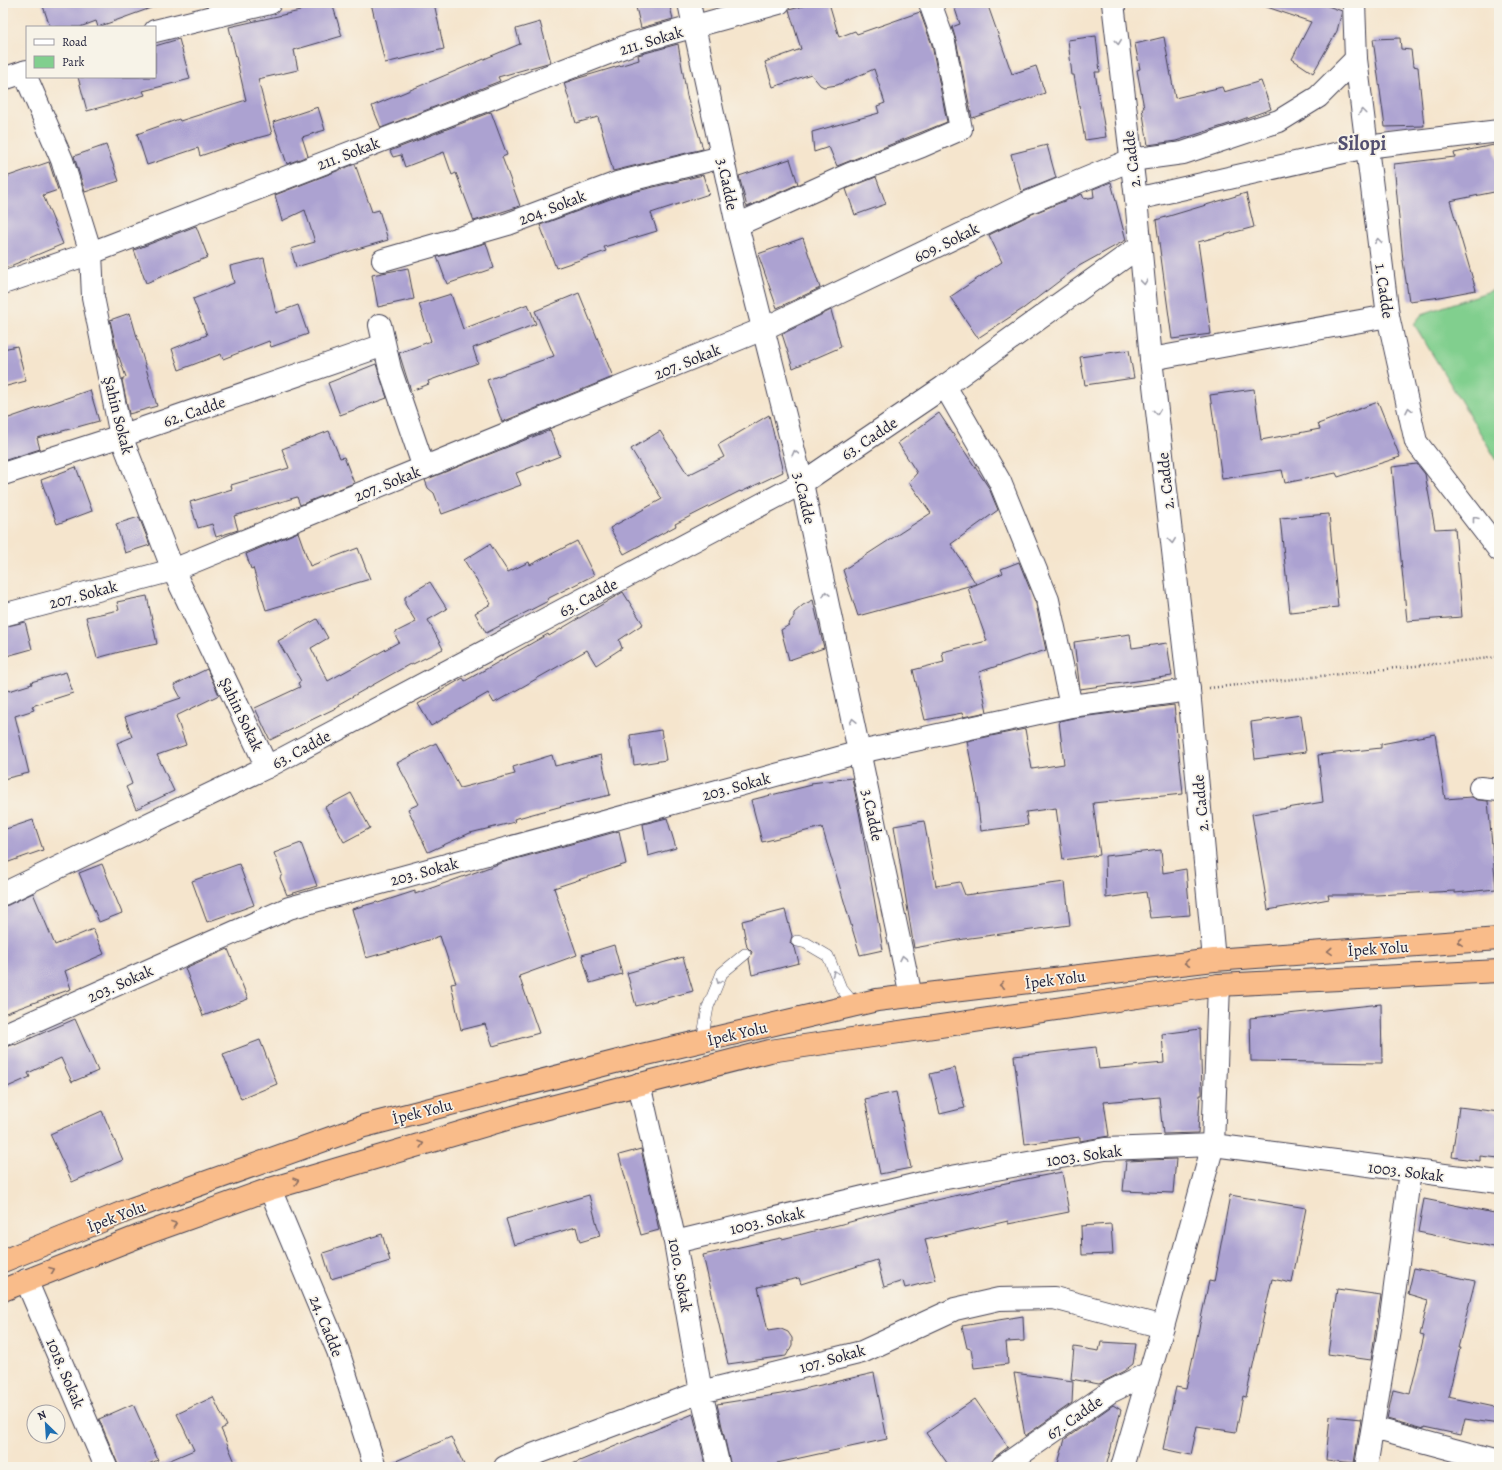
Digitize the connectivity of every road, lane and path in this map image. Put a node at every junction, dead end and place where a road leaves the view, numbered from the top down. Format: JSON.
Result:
{"nodes":[{"id":1,"x":270,"y":3,"type":"edge"},
{"id":2,"x":689,"y":3,"type":"edge"},
{"id":3,"x":779,"y":3,"type":"edge"},
{"id":4,"x":930,"y":3,"type":"edge"},
{"id":5,"x":1113,"y":3,"type":"edge"},
{"id":6,"x":1354,"y":3,"type":"edge"},
{"id":7,"x":694,"y":27,"type":"junction"},
{"id":8,"x":156,"y":31,"type":"edge"},
{"id":9,"x":1356,"y":59,"type":"junction"},
{"id":10,"x":26,"y":72,"type":"edge"},
{"id":11,"x":28,"y":78,"type":"edge"},
{"id":12,"x":3,"y":79,"type":"edge"},
{"id":13,"x":1499,"y":131,"type":"edge"},
{"id":14,"x":1366,"y":146,"type":"junction"},
{"id":15,"x":722,"y":157,"type":"junction"},
{"id":16,"x":1131,"y":160,"type":"junction"},
{"id":17,"x":1136,"y":199,"type":"junction"},
{"id":18,"x":737,"y":226,"type":"junction"},
{"id":19,"x":1140,"y":246,"type":"junction"},
{"id":20,"x":91,"y":253,"type":"junction"},
{"id":21,"x":383,"y":260,"type":"dead end"},
{"id":22,"x":3,"y":283,"type":"edge"},
{"id":23,"x":1388,"y":316,"type":"junction"},
{"id":24,"x":763,"y":329,"type":"junction"},
{"id":25,"x":1151,"y":360,"type":"junction"},
{"id":26,"x":945,"y":386,"type":"junction"},
{"id":27,"x":121,"y":436,"type":"junction"},
{"id":28,"x":424,"y":468,"type":"junction"},
{"id":29,"x":3,"y":474,"type":"edge"},
{"id":30,"x":802,"y":483,"type":"junction"},
{"id":31,"x":1499,"y":550,"type":"edge"},
{"id":32,"x":173,"y":570,"type":"junction"},
{"id":33,"x":3,"y":615,"type":"edge"},
{"id":34,"x":1499,"y":657,"type":"edge"},
{"id":35,"x":1189,"y":690,"type":"junction"},
{"id":36,"x":1071,"y":706,"type":"junction"},
{"id":37,"x":860,"y":752,"type":"junction"},
{"id":38,"x":267,"y":767,"type":"junction"},
{"id":39,"x":3,"y":894,"type":"edge"},
{"id":40,"x":1499,"y":939,"type":"edge"},
{"id":41,"x":797,"y":941,"type":"dead end"},
{"id":42,"x":745,"y":954,"type":"dead end"},
{"id":43,"x":1214,"y":960,"type":"junction"},
{"id":44,"x":1499,"y":971,"type":"edge"},
{"id":45,"x":1219,"y":985,"type":"junction"},
{"id":46,"x":911,"y":996,"type":"junction"},
{"id":47,"x":855,"y":1006,"type":"junction"},
{"id":48,"x":3,"y":1035,"type":"edge"},
{"id":49,"x":702,"y":1041,"type":"junction"},
{"id":50,"x":639,"y":1084,"type":"junction"},
{"id":51,"x":1212,"y":1145,"type":"junction"},
{"id":52,"x":1410,"y":1171,"type":"junction"},
{"id":53,"x":1499,"y":1182,"type":"edge"},
{"id":54,"x":270,"y":1189,"type":"junction"},
{"id":55,"x":675,"y":1242,"type":"junction"},
{"id":56,"x":3,"y":1261,"type":"edge"},
{"id":57,"x":26,"y":1280,"type":"junction"},
{"id":58,"x":3,"y":1290,"type":"edge"},
{"id":59,"x":1163,"y":1327,"type":"junction"},
{"id":60,"x":1149,"y":1373,"type":"junction"},
{"id":61,"x":701,"y":1392,"type":"junction"},
{"id":62,"x":1373,"y":1428,"type":"junction"},
{"id":63,"x":1499,"y":1462,"type":"edge"},
{"id":64,"x":106,"y":1467,"type":"edge"},
{"id":65,"x":375,"y":1467,"type":"edge"},
{"id":66,"x":505,"y":1467,"type":"edge"},
{"id":67,"x":719,"y":1467,"type":"edge"},
{"id":68,"x":1002,"y":1467,"type":"edge"},
{"id":69,"x":1122,"y":1467,"type":"edge"},
{"id":70,"x":1366,"y":1467,"type":"edge"}],
"edges":[{"from":1,"to":8,"type":"street"},
{"from":2,"to":7,"type":"street","name":"3.Cadde"},
{"from":3,"to":7,"type":"street","name":"211. Sokak"},
{"from":4,"to":18,"type":"street"},
{"from":5,"to":16,"type":"street","name":"2. Cadde","one_way":true},
{"from":6,"to":9,"type":"street","name":"1. Cadde"},
{"from":7,"to":15,"type":"street","name":"3.Cadde"},
{"from":7,"to":20,"type":"street","name":"211. Sokak"},
{"from":14,"to":9,"type":"street","name":"1. Cadde","one_way":true},
{"from":9,"to":16,"type":"street","name":"609. Sokak"},
{"from":10,"to":12,"type":"street"},
{"from":11,"to":20,"type":"street","name":"Şahin Sokak"},
{"from":13,"to":14,"type":"street"},
{"from":14,"to":17,"type":"street"},
{"from":23,"to":14,"type":"street","name":"1. Cadde","one_way":true},
{"from":15,"to":18,"type":"street","name":"3.Cadde"},
{"from":15,"to":21,"type":"street","name":"204. Sokak"},
{"from":16,"to":17,"type":"street","name":"2. Cadde"},
{"from":16,"to":24,"type":"street","name":"609. Sokak"},
{"from":17,"to":19,"type":"street","name":"2. Cadde"},
{"from":18,"to":24,"type":"street","name":"3.Cadde"},
{"from":19,"to":25,"type":"street","name":"2. Cadde","one_way":true},
{"from":19,"to":26,"type":"street","name":"63. Cadde"},
{"from":20,"to":22,"type":"street","name":"211. Sokak"},
{"from":20,"to":27,"type":"street","name":"Şahin Sokak"},
{"from":23,"to":25,"type":"street"},
{"from":31,"to":23,"type":"street","name":"1. Cadde","one_way":true},
{"from":24,"to":28,"type":"street","name":"207. Sokak"},
{"from":30,"to":24,"type":"street","name":"3.Cadde","one_way":true},
{"from":25,"to":35,"type":"street","name":"2. Cadde","one_way":true},
{"from":26,"to":30,"type":"street","name":"63. Cadde"},
{"from":26,"to":36,"type":"street"},
{"from":27,"to":28,"type":"street","name":"62. Cadde"},
{"from":27,"to":29,"type":"street","name":"62. Cadde"},
{"from":27,"to":32,"type":"street","name":"Şahin Sokak"},
{"from":28,"to":32,"type":"street","name":"207. Sokak"},
{"from":37,"to":30,"type":"street","name":"3.Cadde","one_way":true},
{"from":30,"to":38,"type":"street","name":"63. Cadde"},
{"from":32,"to":33,"type":"street","name":"207. Sokak"},
{"from":32,"to":38,"type":"street","name":"Şahin Sokak"},
{"from":34,"to":35,"type":"path"},
{"from":35,"to":36,"type":"street","name":"203. Sokak"},
{"from":35,"to":43,"type":"street","name":"2. Cadde"},
{"from":36,"to":37,"type":"street","name":"203. Sokak"},
{"from":46,"to":37,"type":"street","name":"3.Cadde","one_way":true},
{"from":37,"to":48,"type":"street","name":"203. Sokak"},
{"from":38,"to":39,"type":"street","name":"63. Cadde"},
{"from":40,"to":43,"type":"highway","name":"İpek Yolu","one_way":true},
{"from":47,"to":41,"type":"lane","one_way":true},
{"from":42,"to":49,"type":"lane","one_way":true},
{"from":43,"to":46,"type":"highway","name":"İpek Yolu","one_way":true},
{"from":44,"to":45,"type":"highway"},
{"from":45,"to":50,"type":"highway"},
{"from":45,"to":51,"type":"street"},
{"from":46,"to":47,"type":"highway","name":"İpek Yolu"},
{"from":47,"to":49,"type":"highway","name":"İpek Yolu"},
{"from":49,"to":56,"type":"highway","name":"İpek Yolu"},
{"from":54,"to":50,"type":"highway","one_way":true},
{"from":50,"to":55,"type":"street","name":"1010. Sokak"},
{"from":51,"to":52,"type":"street","name":"1003. Sokak"},
{"from":51,"to":55,"type":"street","name":"1003. Sokak"},
{"from":51,"to":59,"type":"street"},
{"from":52,"to":53,"type":"street","name":"1003. Sokak"},
{"from":52,"to":62,"type":"street"},
{"from":57,"to":54,"type":"highway","one_way":true},
{"from":54,"to":65,"type":"street","name":"24. Cadde"},
{"from":55,"to":61,"type":"street","name":"1010. Sokak"},
{"from":57,"to":58,"type":"highway"},
{"from":57,"to":64,"type":"street","name":"1018. Sokak"},
{"from":59,"to":60,"type":"street"},
{"from":59,"to":61,"type":"street","name":"107. Sokak"},
{"from":60,"to":68,"type":"street","name":"67. Cadde"},
{"from":60,"to":69,"type":"street"},
{"from":61,"to":66,"type":"street","name":"107. Sokak"},
{"from":61,"to":67,"type":"street","name":"1010. Sokak"},
{"from":62,"to":63,"type":"street"},
{"from":62,"to":70,"type":"street"}]}
